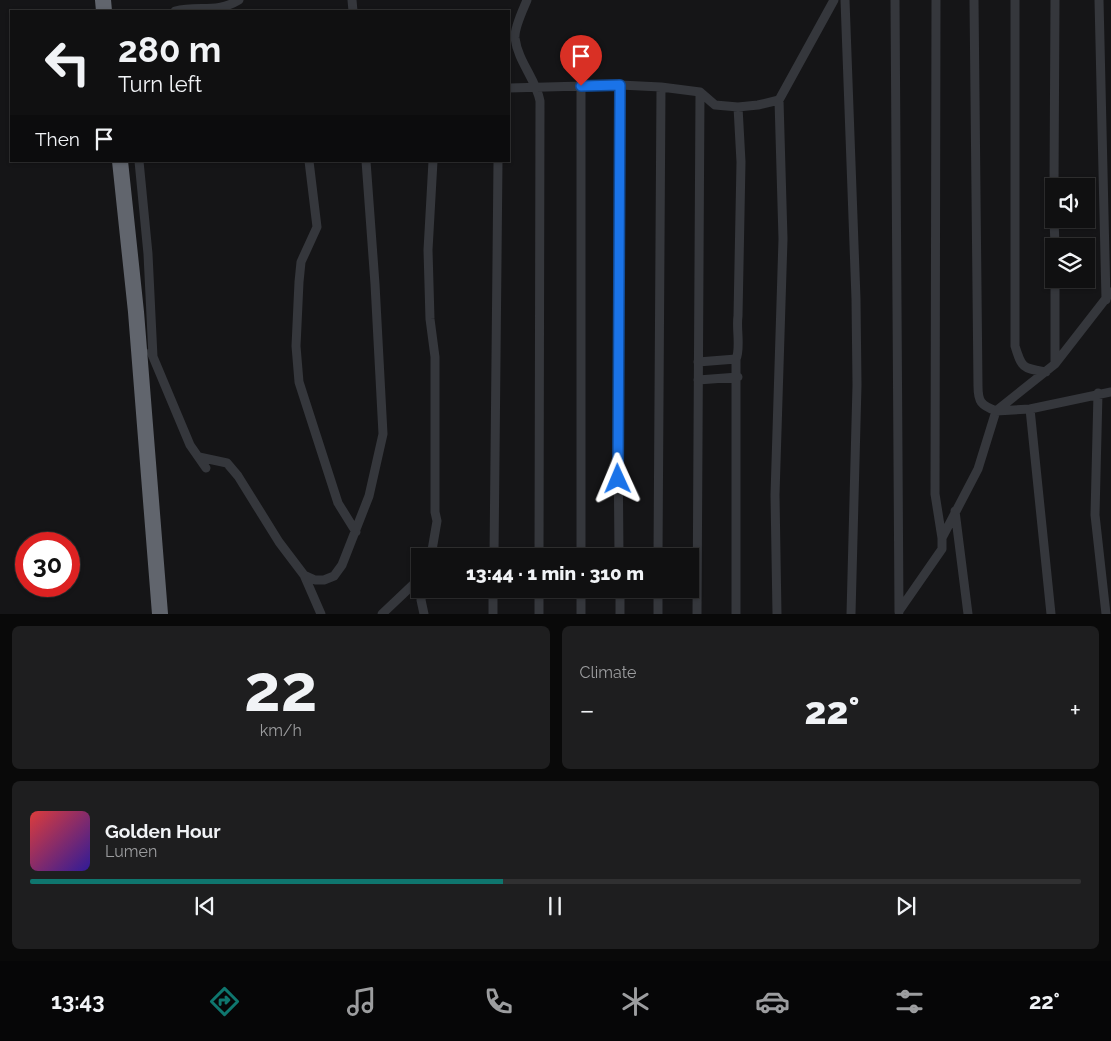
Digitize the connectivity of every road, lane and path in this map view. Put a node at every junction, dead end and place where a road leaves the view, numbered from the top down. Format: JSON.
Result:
{"nodes":[{"id":1,"x":239,"y":0,"type":"edge"},
{"id":2,"x":527,"y":0,"type":"edge"},
{"id":3,"x":834,"y":0,"type":"edge"},
{"id":4,"x":845,"y":0,"type":"edge"},
{"id":5,"x":896,"y":0,"type":"edge"},
{"id":6,"x":936,"y":0,"type":"edge"},
{"id":7,"x":974,"y":0,"type":"edge"},
{"id":8,"x":1016,"y":0,"type":"edge"},
{"id":9,"x":1055,"y":0,"type":"edge"},
{"id":10,"x":1099,"y":0,"type":"edge"},
{"id":11,"x":186,"y":4,"type":"edge"},
{"id":12,"x":620,"y":85,"type":"junction"},
{"id":13,"x":537,"y":86,"type":"junction"},
{"id":14,"x":581,"y":86,"type":"junction"},
{"id":15,"x":661,"y":87,"type":"junction"},
{"id":16,"x":510,"y":88,"type":"edge"},
{"id":17,"x":700,"y":92,"type":"junction"},
{"id":18,"x":779,"y":100,"type":"junction"},
{"id":19,"x":738,"y":107,"type":"junction"},
{"id":20,"x":120,"y":162,"type":"edge"},
{"id":21,"x":139,"y":162,"type":"edge"},
{"id":22,"x":309,"y":162,"type":"edge"},
{"id":23,"x":366,"y":162,"type":"edge"},
{"id":24,"x":433,"y":162,"type":"edge"},
{"id":25,"x":498,"y":162,"type":"edge"},
{"id":26,"x":1054,"y":178,"type":"edge"},
{"id":27,"x":147,"y":242,"type":"junction"},
{"id":28,"x":128,"y":243,"type":"junction"},
{"id":29,"x":1055,"y":288,"type":"edge"},
{"id":30,"x":1111,"y":292,"type":"edge"},
{"id":31,"x":1106,"y":300,"type":"junction"},
{"id":32,"x":136,"y":312,"type":"junction"},
{"id":33,"x":153,"y":357,"type":"junction"},
{"id":34,"x":736,"y":359,"type":"junction"},
{"id":35,"x":698,"y":362,"type":"junction"},
{"id":36,"x":1055,"y":364,"type":"junction"},
{"id":37,"x":1046,"y":372,"type":"junction"},
{"id":38,"x":738,"y":377,"type":"junction"},
{"id":39,"x":698,"y":380,"type":"junction"},
{"id":40,"x":1111,"y":392,"type":"edge"},
{"id":41,"x":1098,"y":393,"type":"junction"},
{"id":42,"x":1030,"y":409,"type":"junction"},
{"id":43,"x":996,"y":411,"type":"junction"},
{"id":44,"x":199,"y":457,"type":"junction"},
{"id":45,"x":206,"y":468,"type":"dead end"},
{"id":46,"x":955,"y":510,"type":"junction"},
{"id":47,"x":356,"y":532,"type":"junction"},
{"id":48,"x":942,"y":538,"type":"junction"},
{"id":49,"x":432,"y":548,"type":"edge"},
{"id":50,"x":494,"y":548,"type":"edge"},
{"id":51,"x":539,"y":548,"type":"edge"},
{"id":52,"x":581,"y":548,"type":"edge"},
{"id":53,"x":619,"y":548,"type":"edge"},
{"id":54,"x":658,"y":548,"type":"edge"},
{"id":55,"x":304,"y":576,"type":"junction"},
{"id":56,"x":411,"y":587,"type":"edge"},
{"id":57,"x":421,"y":598,"type":"edge"},
{"id":58,"x":494,"y":598,"type":"edge"},
{"id":59,"x":539,"y":598,"type":"edge"},
{"id":60,"x":581,"y":598,"type":"edge"},
{"id":61,"x":620,"y":598,"type":"edge"},
{"id":62,"x":658,"y":598,"type":"edge"},
{"id":63,"x":898,"y":613,"type":"edge"},
{"id":64,"x":160,"y":614,"type":"edge"},
{"id":65,"x":321,"y":614,"type":"edge"},
{"id":66,"x":382,"y":614,"type":"edge"},
{"id":67,"x":424,"y":614,"type":"edge"},
{"id":68,"x":493,"y":614,"type":"edge"},
{"id":69,"x":539,"y":614,"type":"edge"},
{"id":70,"x":581,"y":614,"type":"edge"},
{"id":71,"x":620,"y":614,"type":"edge"},
{"id":72,"x":658,"y":614,"type":"edge"},
{"id":73,"x":698,"y":614,"type":"edge"},
{"id":74,"x":736,"y":614,"type":"edge"},
{"id":75,"x":777,"y":614,"type":"edge"},
{"id":76,"x":851,"y":614,"type":"edge"},
{"id":77,"x":968,"y":614,"type":"edge"},
{"id":78,"x":1051,"y":614,"type":"edge"},
{"id":79,"x":1106,"y":614,"type":"edge"}],
"edges":[{"from":1,"to":11,"type":"street"},
{"from":2,"to":13,"type":"street"},
{"from":3,"to":18,"type":"street"},
{"from":4,"to":76,"type":"street"},
{"from":5,"to":63,"type":"street"},
{"from":6,"to":48,"type":"street"},
{"from":7,"to":43,"type":"street"},
{"from":8,"to":37,"type":"street"},
{"from":9,"to":26,"type":"street"},
{"from":10,"to":31,"type":"street"},
{"from":12,"to":14,"type":"street"},
{"from":12,"to":15,"type":"street"},
{"from":12,"to":53,"type":"street"},
{"from":13,"to":14,"type":"street"},
{"from":13,"to":16,"type":"street"},
{"from":13,"to":51,"type":"street"},
{"from":14,"to":52,"type":"street"},
{"from":15,"to":17,"type":"street"},
{"from":15,"to":54,"type":"street"},
{"from":17,"to":19,"type":"street"},
{"from":17,"to":35,"type":"street"},
{"from":18,"to":19,"type":"street"},
{"from":18,"to":75,"type":"street"},
{"from":19,"to":34,"type":"street"},
{"from":20,"to":28,"type":"highway"},
{"from":21,"to":27,"type":"street"},
{"from":22,"to":47,"type":"street"},
{"from":23,"to":47,"type":"street"},
{"from":24,"to":49,"type":"street"},
{"from":25,"to":50,"type":"street"},
{"from":27,"to":28,"type":"street"},
{"from":27,"to":33,"type":"street"},
{"from":28,"to":32,"type":"highway"},
{"from":29,"to":36,"type":"street"},
{"from":30,"to":31,"type":"street"},
{"from":31,"to":36,"type":"street"},
{"from":32,"to":33,"type":"street"},
{"from":32,"to":64,"type":"highway"},
{"from":33,"to":44,"type":"street"},
{"from":34,"to":35,"type":"street"},
{"from":34,"to":38,"type":"street"},
{"from":35,"to":39,"type":"street"},
{"from":36,"to":37,"type":"street"},
{"from":37,"to":43,"type":"street"},
{"from":38,"to":39,"type":"street"},
{"from":38,"to":74,"type":"street"},
{"from":39,"to":73,"type":"street"},
{"from":40,"to":41,"type":"street"},
{"from":41,"to":42,"type":"street"},
{"from":41,"to":79,"type":"street"},
{"from":42,"to":43,"type":"street"},
{"from":42,"to":78,"type":"street"},
{"from":43,"to":46,"type":"street"},
{"from":44,"to":45,"type":"street"},
{"from":44,"to":55,"type":"street"},
{"from":46,"to":48,"type":"street"},
{"from":46,"to":77,"type":"street"},
{"from":47,"to":55,"type":"street"},
{"from":48,"to":63,"type":"street"},
{"from":55,"to":65,"type":"street"},
{"from":56,"to":66,"type":"street"},
{"from":57,"to":67,"type":"street"},
{"from":58,"to":68,"type":"street"},
{"from":59,"to":69,"type":"street"},
{"from":60,"to":70,"type":"street"},
{"from":61,"to":71,"type":"street"},
{"from":62,"to":72,"type":"street"}]}
